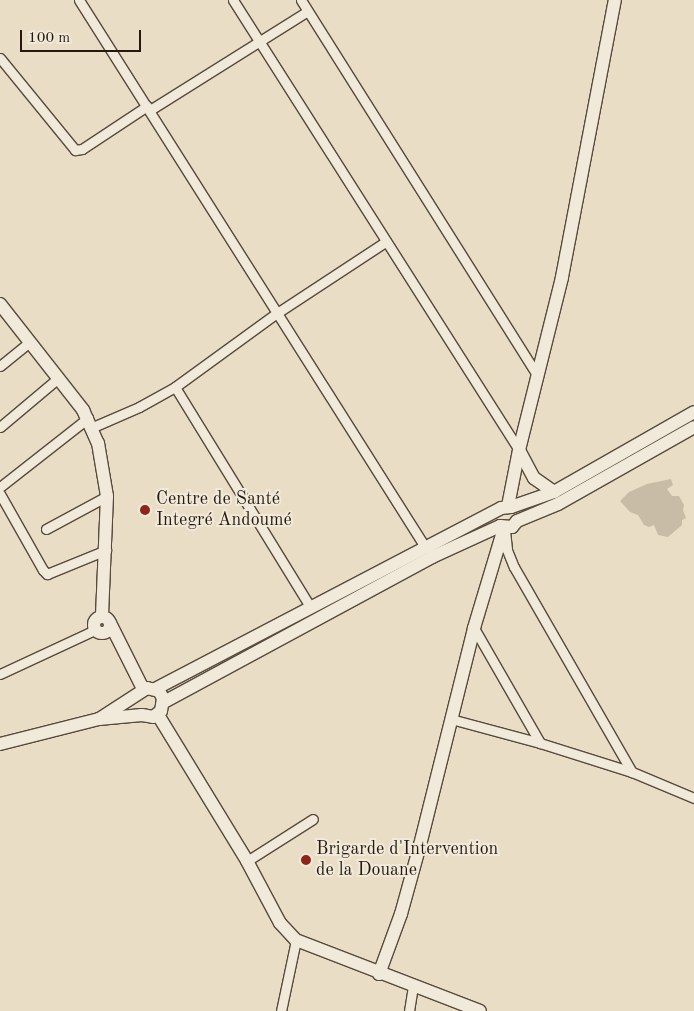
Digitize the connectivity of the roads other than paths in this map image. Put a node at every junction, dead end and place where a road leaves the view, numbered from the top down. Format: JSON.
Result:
{"nodes":[{"id":1,"x":79,"y":0,"type":"edge"},
{"id":2,"x":232,"y":0,"type":"edge"},
{"id":3,"x":301,"y":0,"type":"edge"},
{"id":4,"x":615,"y":0,"type":"edge"},
{"id":5,"x":308,"y":11,"type":"junction"},
{"id":6,"x":259,"y":42,"type":"junction"},
{"id":7,"x":0,"y":58,"type":"edge"},
{"id":8,"x":148,"y":108,"type":"junction"},
{"id":9,"x":385,"y":242,"type":"junction"},
{"id":10,"x":0,"y":304,"type":"edge"},
{"id":11,"x":277,"y":312,"type":"junction"},
{"id":12,"x":30,"y":342,"type":"junction"},
{"id":13,"x":0,"y":366,"type":"edge"},
{"id":14,"x":538,"y":377,"type":"junction"},
{"id":15,"x":57,"y":379,"type":"junction"},
{"id":16,"x":175,"y":387,"type":"junction"},
{"id":17,"x":694,"y":412,"type":"edge"},
{"id":18,"x":90,"y":423,"type":"junction"},
{"id":19,"x":0,"y":426,"type":"edge"},
{"id":20,"x":694,"y":427,"type":"edge"},
{"id":21,"x":518,"y":450,"type":"junction"},
{"id":22,"x":0,"y":486,"type":"edge"},
{"id":23,"x":554,"y":492,"type":"junction"},
{"id":24,"x":0,"y":494,"type":"edge"},
{"id":25,"x":107,"y":496,"type":"junction"},
{"id":26,"x":506,"y":508,"type":"junction"},
{"id":27,"x":517,"y":521,"type":"junction"},
{"id":28,"x":502,"y":527,"type":"junction"},
{"id":29,"x":46,"y":529,"type":"dead end"},
{"id":30,"x":425,"y":547,"type":"junction"},
{"id":31,"x":106,"y":550,"type":"junction"},
{"id":32,"x":312,"y":608,"type":"junction"},
{"id":33,"x":103,"y":626,"type":"junction"},
{"id":34,"x":474,"y":628,"type":"junction"},
{"id":35,"x":0,"y":674,"type":"edge"},
{"id":36,"x":145,"y":691,"type":"junction"},
{"id":37,"x":164,"y":702,"type":"junction"},
{"id":38,"x":142,"y":715,"type":"junction"},
{"id":39,"x":158,"y":715,"type":"junction"},
{"id":40,"x":99,"y":719,"type":"junction"},
{"id":41,"x":451,"y":719,"type":"junction"},
{"id":42,"x":540,"y":743,"type":"junction"},
{"id":43,"x":0,"y":744,"type":"edge"},
{"id":44,"x":632,"y":772,"type":"junction"},
{"id":45,"x":694,"y":798,"type":"edge"},
{"id":46,"x":313,"y":820,"type":"dead end"},
{"id":47,"x":247,"y":861,"type":"junction"},
{"id":48,"x":296,"y":940,"type":"junction"},
{"id":49,"x":380,"y":974,"type":"junction"},
{"id":50,"x":412,"y":986,"type":"junction"},
{"id":51,"x":280,"y":1011,"type":"edge"},
{"id":52,"x":409,"y":1011,"type":"edge"},
{"id":53,"x":480,"y":1011,"type":"edge"}],
"edges":[{"from":1,"to":8,"type":"street"},
{"from":2,"to":6,"type":"street"},
{"from":3,"to":5,"type":"street"},
{"from":4,"to":14,"type":"street"},
{"from":5,"to":6,"type":"street"},
{"from":5,"to":14,"type":"street"},
{"from":6,"to":8,"type":"street"},
{"from":6,"to":9,"type":"street"},
{"from":7,"to":8,"type":"street"},
{"from":8,"to":11,"type":"street"},
{"from":9,"to":11,"type":"street"},
{"from":9,"to":21,"type":"street"},
{"from":10,"to":12,"type":"street"},
{"from":11,"to":16,"type":"street"},
{"from":11,"to":30,"type":"street"},
{"from":12,"to":13,"type":"street"},
{"from":12,"to":15,"type":"street"},
{"from":14,"to":21,"type":"street"},
{"from":15,"to":18,"type":"street"},
{"from":15,"to":19,"type":"street"},
{"from":16,"to":18,"type":"street"},
{"from":16,"to":32,"type":"street"},
{"from":17,"to":23,"type":"street"},
{"from":18,"to":22,"type":"street"},
{"from":18,"to":25,"type":"street"},
{"from":20,"to":27,"type":"street"},
{"from":21,"to":23,"type":"street"},
{"from":21,"to":26,"type":"street"},
{"from":23,"to":26,"type":"street"},
{"from":24,"to":31,"type":"street"},
{"from":25,"to":29,"type":"street"},
{"from":25,"to":31,"type":"street"},
{"from":26,"to":27,"type":"street"},
{"from":26,"to":28,"type":"street"},
{"from":26,"to":30,"type":"street"},
{"from":27,"to":28,"type":"street"},
{"from":28,"to":34,"type":"street"},
{"from":28,"to":37,"type":"street"},
{"from":28,"to":44,"type":"street"},
{"from":30,"to":32,"type":"street"},
{"from":31,"to":33,"type":"street"},
{"from":32,"to":36,"type":"street"},
{"from":33,"to":35,"type":"street"},
{"from":33,"to":36,"type":"street"},
{"from":34,"to":41,"type":"street"},
{"from":34,"to":42,"type":"street"},
{"from":36,"to":37,"type":"street"},
{"from":36,"to":38,"type":"street"},
{"from":36,"to":40,"type":"street"},
{"from":37,"to":39,"type":"street"},
{"from":38,"to":39,"type":"street"},
{"from":38,"to":40,"type":"street"},
{"from":39,"to":47,"type":"street"},
{"from":40,"to":43,"type":"street"},
{"from":41,"to":42,"type":"street"},
{"from":41,"to":49,"type":"street"},
{"from":42,"to":44,"type":"street"},
{"from":44,"to":45,"type":"street"},
{"from":46,"to":47,"type":"street"},
{"from":47,"to":48,"type":"street"},
{"from":48,"to":49,"type":"street"},
{"from":48,"to":51,"type":"street"},
{"from":49,"to":50,"type":"street"},
{"from":50,"to":52,"type":"street"},
{"from":50,"to":53,"type":"street"}]}
